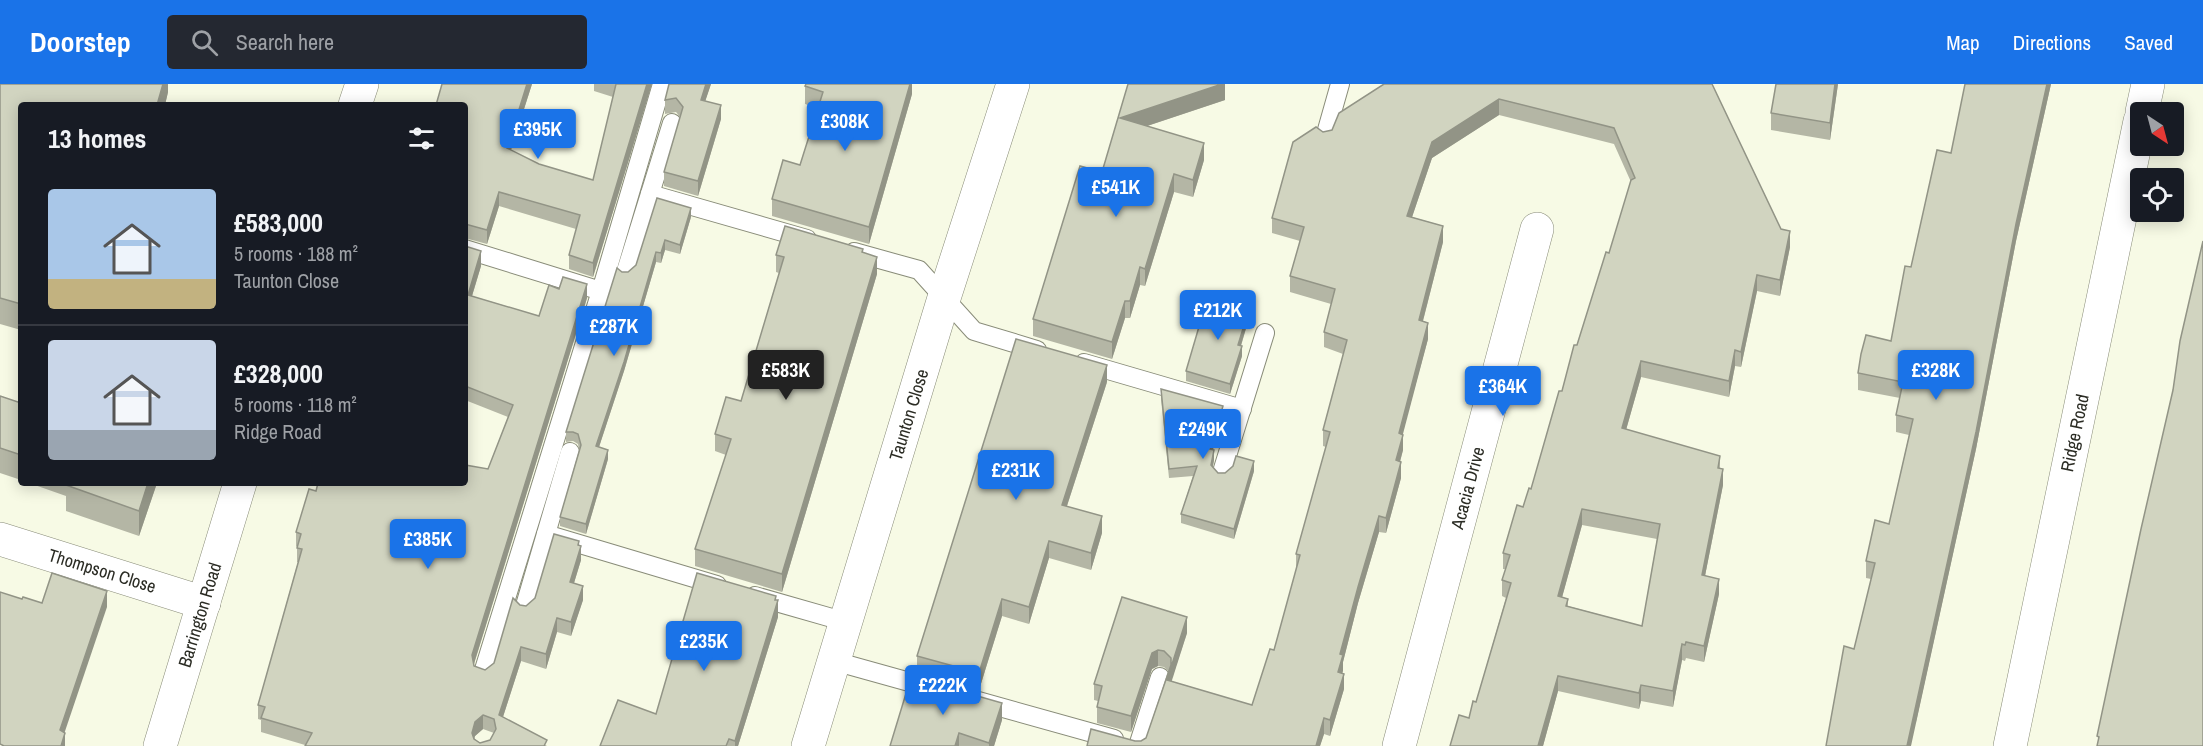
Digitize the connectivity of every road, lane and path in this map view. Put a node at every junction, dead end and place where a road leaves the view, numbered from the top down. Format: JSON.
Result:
{"nodes":[{"id":1,"x":362,"y":84,"type":"edge"},
{"id":2,"x":662,"y":84,"type":"edge"},
{"id":3,"x":1013,"y":84,"type":"edge"},
{"id":4,"x":1340,"y":84,"type":"edge"},
{"id":5,"x":2148,"y":84,"type":"edge"},
{"id":6,"x":356,"y":102,"type":"edge"},
{"id":7,"x":2144,"y":102,"type":"edge"},
{"id":8,"x":672,"y":123,"type":"dead end"},
{"id":9,"x":1325,"y":137,"type":"edge"},
{"id":10,"x":2133,"y":156,"type":"edge"},
{"id":11,"x":650,"y":194,"type":"junction"},
{"id":12,"x":1537,"y":230,"type":"dead end"},
{"id":13,"x":468,"y":250,"type":"edge"},
{"id":14,"x":626,"y":271,"type":"edge"},
{"id":15,"x":601,"y":291,"type":"junction"},
{"id":16,"x":944,"y":298,"type":"junction"},
{"id":17,"x":1265,"y":333,"type":"dead end"},
{"id":18,"x":1242,"y":410,"type":"junction"},
{"id":19,"x":570,"y":452,"type":"dead end"},
{"id":20,"x":1222,"y":472,"type":"edge"},
{"id":21,"x":239,"y":486,"type":"edge"},
{"id":22,"x":546,"y":534,"type":"junction"},
{"id":23,"x":0,"y":539,"type":"edge"},
{"id":24,"x":204,"y":603,"type":"junction"},
{"id":25,"x":524,"y":609,"type":"edge"},
{"id":26,"x":846,"y":622,"type":"junction"},
{"id":27,"x":834,"y":661,"type":"junction"},
{"id":28,"x":483,"y":673,"type":"edge"},
{"id":29,"x":1160,"y":677,"type":"dead end"},
{"id":30,"x":160,"y":746,"type":"edge"},
{"id":31,"x":808,"y":746,"type":"edge"},
{"id":32,"x":1138,"y":746,"type":"edge"},
{"id":33,"x":1399,"y":746,"type":"edge"},
{"id":34,"x":2010,"y":746,"type":"edge"}],
"edges":[{"from":1,"to":6,"type":"street"},
{"from":2,"to":15,"type":"lane"},
{"from":3,"to":16,"type":"street","name":"Taunton Close"},
{"from":4,"to":9,"type":"lane"},
{"from":5,"to":7,"type":"street"},
{"from":8,"to":11,"type":"lane"},
{"from":10,"to":34,"type":"street","name":"Ridge Road"},
{"from":11,"to":14,"type":"lane"},
{"from":11,"to":16,"type":"lane"},
{"from":12,"to":33,"type":"street","name":"Acacia Drive"},
{"from":13,"to":15,"type":"lane"},
{"from":15,"to":28,"type":"lane"},
{"from":16,"to":18,"type":"lane"},
{"from":16,"to":26,"type":"street","name":"Taunton Close"},
{"from":17,"to":18,"type":"lane"},
{"from":18,"to":20,"type":"lane"},
{"from":19,"to":22,"type":"lane"},
{"from":21,"to":24,"type":"street","name":"Barrington Road"},
{"from":22,"to":25,"type":"lane"},
{"from":22,"to":26,"type":"lane"},
{"from":23,"to":24,"type":"street","name":"Thompson Close"},
{"from":24,"to":30,"type":"street","name":"Barrington Road"},
{"from":26,"to":27,"type":"street","name":"Taunton Close"},
{"from":27,"to":31,"type":"street","name":"Taunton Close"},
{"from":27,"to":32,"type":"lane"},
{"from":29,"to":32,"type":"lane"}]}
